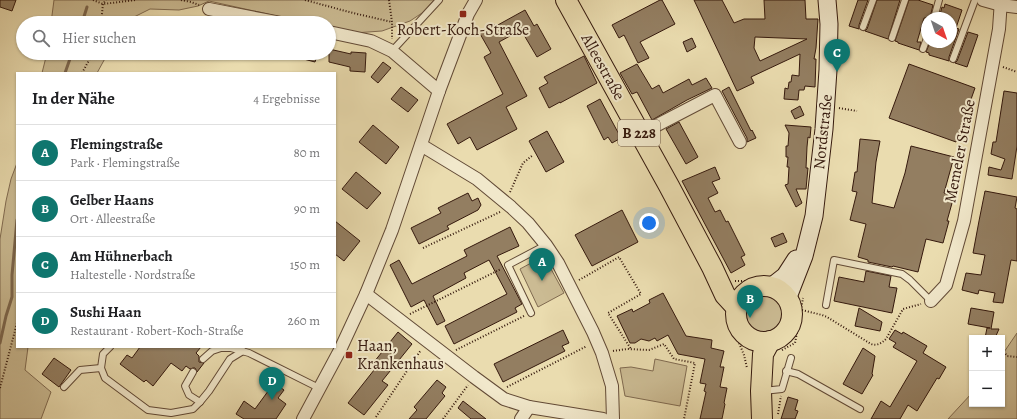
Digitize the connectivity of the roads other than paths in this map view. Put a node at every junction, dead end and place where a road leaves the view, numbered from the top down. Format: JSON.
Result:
{"nodes":[{"id":1,"x":439,"y":0,"type":"edge"},
{"id":2,"x":476,"y":0,"type":"edge"},
{"id":3,"x":566,"y":0,"type":"edge"},
{"id":4,"x":827,"y":0,"type":"edge"},
{"id":5,"x":873,"y":0,"type":"edge"},
{"id":6,"x":905,"y":0,"type":"edge"},
{"id":7,"x":939,"y":0,"type":"edge"},
{"id":8,"x":975,"y":0,"type":"edge"},
{"id":9,"x":983,"y":0,"type":"edge"},
{"id":10,"x":1001,"y":3,"type":"edge"},
{"id":11,"x":1017,"y":7,"type":"edge"},
{"id":12,"x":209,"y":9,"type":"road end"},
{"id":13,"x":936,"y":12,"type":"edge"},
{"id":14,"x":245,"y":16,"type":"edge"},
{"id":15,"x":863,"y":27,"type":"dead end"},
{"id":16,"x":336,"y":34,"type":"edge"},
{"id":17,"x":892,"y":38,"type":"dead end"},
{"id":18,"x":392,"y":51,"type":"junction"},
{"id":19,"x":953,"y":59,"type":"dead end"},
{"id":20,"x":439,"y":91,"type":"junction"},
{"id":21,"x":640,"y":134,"type":"junction"},
{"id":22,"x":740,"y":142,"type":"dead end"},
{"id":23,"x":421,"y":145,"type":"junction"},
{"id":24,"x":546,"y":245,"type":"junction"},
{"id":25,"x":712,"y":266,"type":"junction"},
{"id":26,"x":742,"y":286,"type":"junction"},
{"id":27,"x":781,"y":293,"type":"junction"},
{"id":28,"x":366,"y":294,"type":"junction"},
{"id":29,"x":931,"y":301,"type":"joint"},
{"id":30,"x":826,"y":305,"type":"dead end"},
{"id":31,"x":736,"y":307,"type":"junction"},
{"id":32,"x":531,"y":313,"type":"road end"},
{"id":33,"x":747,"y":337,"type":"junction"},
{"id":34,"x":770,"y":341,"type":"junction"},
{"id":35,"x":109,"y":348,"type":"edge"},
{"id":36,"x":243,"y":351,"type":"junction"},
{"id":37,"x":791,"y":358,"type":"dead end"},
{"id":38,"x":203,"y":359,"type":"dead end"},
{"id":39,"x":101,"y":368,"type":"junction"},
{"id":40,"x":786,"y":371,"type":"junction"},
{"id":41,"x":193,"y":372,"type":"dead end"},
{"id":42,"x":64,"y":387,"type":"dead end"},
{"id":43,"x":319,"y":388,"type":"junction"},
{"id":44,"x":761,"y":391,"type":"junction"},
{"id":45,"x":200,"y":402,"type":"junction"},
{"id":46,"x":529,"y":407,"type":"junction"},
{"id":47,"x":860,"y":409,"type":"dead end"},
{"id":48,"x":303,"y":419,"type":"edge"},
{"id":49,"x":522,"y":419,"type":"edge"},
{"id":50,"x":603,"y":419,"type":"edge"},
{"id":51,"x":614,"y":419,"type":"edge"},
{"id":52,"x":762,"y":419,"type":"edge"}],
"edges":[{"from":1,"to":18,"type":"lane"},
{"from":2,"to":20,"type":"street"},
{"from":3,"to":21,"type":"main road","name":"Alleestraße","number":"B 228"},
{"from":4,"to":27,"type":"street","name":"Nordstraße"},
{"from":5,"to":15,"type":"lane"},
{"from":6,"to":17,"type":"lane"},
{"from":7,"to":13,"type":"lane"},
{"from":8,"to":19,"type":"lane"},
{"from":9,"to":10,"type":"street"},
{"from":10,"to":11,"type":"street"},
{"from":10,"to":29,"type":"street","name":"Memeler Straße"},
{"from":12,"to":14,"type":"street"},
{"from":16,"to":18,"type":"street"},
{"from":18,"to":20,"type":"street"},
{"from":20,"to":23,"type":"street"},
{"from":21,"to":22,"type":"street"},
{"from":21,"to":25,"type":"main road","name":"Alleestraße","number":"B 228"},
{"from":23,"to":24,"type":"street"},
{"from":23,"to":28,"type":"street"},
{"from":24,"to":32,"type":"lane"},
{"from":24,"to":51,"type":"street"},
{"from":25,"to":26,"type":"main road","name":"Alleestraße","number":"B 228"},
{"from":25,"to":31,"type":"main road","name":"Alleestraße","number":"B 228"},
{"from":26,"to":27,"type":"main road"},
{"from":26,"to":31,"type":"main road"},
{"from":27,"to":34,"type":"main road"},
{"from":28,"to":43,"type":"street"},
{"from":28,"to":46,"type":"street"},
{"from":29,"to":30,"type":"lane"},
{"from":31,"to":33,"type":"main road","number":"B 228"},
{"from":33,"to":34,"type":"main road"},
{"from":33,"to":44,"type":"main road","number":"B 228"},
{"from":34,"to":44,"type":"main road","number":"B 228"},
{"from":35,"to":39,"type":"lane"},
{"from":36,"to":38,"type":"lane"},
{"from":36,"to":43,"type":"lane"},
{"from":36,"to":45,"type":"lane"},
{"from":37,"to":40,"type":"lane"},
{"from":39,"to":42,"type":"lane"},
{"from":39,"to":45,"type":"lane"},
{"from":40,"to":44,"type":"lane"},
{"from":40,"to":47,"type":"lane"},
{"from":41,"to":45,"type":"lane"},
{"from":43,"to":48,"type":"street"},
{"from":44,"to":52,"type":"main road","number":"B 228"},
{"from":46,"to":49,"type":"street"},
{"from":46,"to":50,"type":"street"}]}
